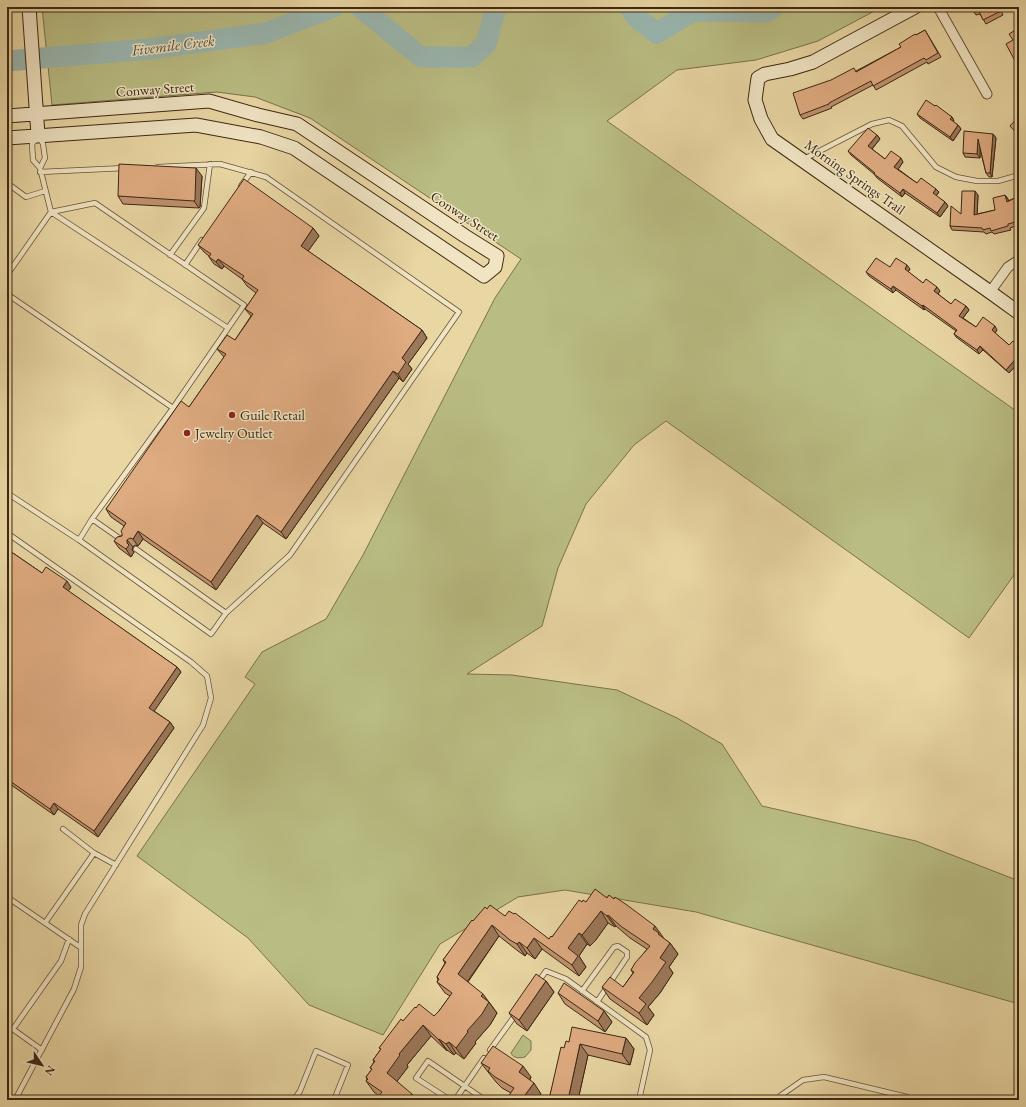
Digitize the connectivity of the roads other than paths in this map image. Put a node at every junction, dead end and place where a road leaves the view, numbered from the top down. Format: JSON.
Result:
{"nodes":[{"id":1,"x":915,"y":7,"type":"edge"},
{"id":2,"x":938,"y":7,"type":"edge"},
{"id":3,"x":29,"y":8,"type":"edge"},
{"id":4,"x":987,"y":94,"type":"dead end"},
{"id":5,"x":37,"y":114,"type":"junction"},
{"id":6,"x":7,"y":116,"type":"edge"},
{"id":7,"x":38,"y":135,"type":"junction"},
{"id":8,"x":7,"y":138,"type":"edge"},
{"id":9,"x":802,"y":160,"type":"junction"},
{"id":10,"x":210,"y":164,"type":"junction"},
{"id":11,"x":156,"y":167,"type":"edge"},
{"id":12,"x":133,"y":168,"type":"edge"},
{"id":13,"x":40,"y":170,"type":"junction"},
{"id":14,"x":251,"y":172,"type":"junction"},
{"id":15,"x":1019,"y":175,"type":"edge"},
{"id":16,"x":7,"y":183,"type":"edge"},
{"id":17,"x":45,"y":191,"type":"junction"},
{"id":18,"x":238,"y":191,"type":"edge"},
{"id":19,"x":51,"y":212,"type":"junction"},
{"id":20,"x":207,"y":234,"type":"edge"},
{"id":21,"x":170,"y":255,"type":"junction"},
{"id":22,"x":1019,"y":260,"type":"edge"},
{"id":23,"x":185,"y":264,"type":"junction"},
{"id":24,"x":7,"y":275,"type":"edge"},
{"id":25,"x":990,"y":292,"type":"junction"},
{"id":26,"x":7,"y":294,"type":"edge"},
{"id":27,"x":1019,"y":313,"type":"edge"},
{"id":28,"x":228,"y":328,"type":"junction"},
{"id":29,"x":173,"y":408,"type":"junction"},
{"id":30,"x":7,"y":493,"type":"edge"},
{"id":31,"x":92,"y":519,"type":"junction"},
{"id":32,"x":7,"y":533,"type":"edge"},
{"id":33,"x":79,"y":540,"type":"junction"},
{"id":34,"x":124,"y":541,"type":"edge"},
{"id":35,"x":136,"y":549,"type":"edge"},
{"id":36,"x":226,"y":613,"type":"junction"},
{"id":37,"x":63,"y":829,"type":"dead end"},
{"id":38,"x":94,"y":853,"type":"junction"},
{"id":39,"x":116,"y":865,"type":"junction"},
{"id":40,"x":7,"y":897,"type":"edge"},
{"id":41,"x":45,"y":923,"type":"junction"},
{"id":42,"x":69,"y":939,"type":"junction"},
{"id":43,"x":80,"y":947,"type":"junction"},
{"id":44,"x":537,"y":984,"type":"edge"},
{"id":45,"x":582,"y":991,"type":"junction"},
{"id":46,"x":597,"y":1002,"type":"junction"},
{"id":47,"x":519,"y":1009,"type":"edge"},
{"id":48,"x":7,"y":1025,"type":"edge"},
{"id":49,"x":13,"y":1029,"type":"junction"},
{"id":50,"x":42,"y":1050,"type":"junction"},
{"id":51,"x":464,"y":1086,"type":"junction"},
{"id":52,"x":15,"y":1100,"type":"edge"},
{"id":53,"x":294,"y":1100,"type":"edge"},
{"id":54,"x":334,"y":1100,"type":"edge"},
{"id":55,"x":450,"y":1100,"type":"edge"},
{"id":56,"x":455,"y":1100,"type":"edge"},
{"id":57,"x":485,"y":1100,"type":"edge"},
{"id":58,"x":639,"y":1100,"type":"edge"},
{"id":59,"x":778,"y":1100,"type":"edge"},
{"id":60,"x":910,"y":1100,"type":"edge"}],
"edges":[{"from":1,"to":9,"type":"street","name":"Morning Springs Trail"},
{"from":2,"to":4,"type":"street"},
{"from":3,"to":5,"type":"street"},
{"from":5,"to":6,"type":"street"},
{"from":5,"to":7,"type":"street"},
{"from":5,"to":7,"type":"street","name":"Conway Street"},
{"from":7,"to":8,"type":"street"},
{"from":7,"to":13,"type":"lane"},
{"from":7,"to":13,"type":"lane"},
{"from":9,"to":15,"type":"lane"},
{"from":9,"to":25,"type":"street","name":"Morning Springs Trail"},
{"from":10,"to":11,"type":"lane"},
{"from":10,"to":14,"type":"lane"},
{"from":10,"to":21,"type":"lane"},
{"from":12,"to":13,"type":"lane"},
{"from":13,"to":17,"type":"lane"},
{"from":14,"to":18,"type":"lane"},
{"from":14,"to":36,"type":"lane"},
{"from":16,"to":17,"type":"lane"},
{"from":17,"to":19,"type":"lane"},
{"from":19,"to":21,"type":"lane"},
{"from":19,"to":24,"type":"lane"},
{"from":19,"to":28,"type":"lane"},
{"from":20,"to":23,"type":"lane"},
{"from":21,"to":23,"type":"lane"},
{"from":22,"to":25,"type":"street"},
{"from":23,"to":28,"type":"lane"},
{"from":25,"to":27,"type":"street","name":"Morning Springs Trail"},
{"from":26,"to":29,"type":"lane"},
{"from":28,"to":29,"type":"lane"},
{"from":29,"to":31,"type":"lane"},
{"from":30,"to":33,"type":"lane"},
{"from":31,"to":33,"type":"lane"},
{"from":31,"to":34,"type":"lane"},
{"from":32,"to":39,"type":"lane"},
{"from":33,"to":36,"type":"lane"},
{"from":35,"to":36,"type":"lane"},
{"from":37,"to":38,"type":"lane"},
{"from":38,"to":39,"type":"lane"},
{"from":38,"to":41,"type":"lane"},
{"from":39,"to":43,"type":"lane"},
{"from":40,"to":41,"type":"lane"},
{"from":41,"to":42,"type":"lane"},
{"from":42,"to":43,"type":"lane"},
{"from":42,"to":49,"type":"lane"},
{"from":43,"to":50,"type":"lane"},
{"from":44,"to":45,"type":"lane"},
{"from":45,"to":46,"type":"lane"},
{"from":45,"to":46,"type":"lane"},
{"from":46,"to":58,"type":"lane"},
{"from":47,"to":51,"type":"lane"},
{"from":48,"to":49,"type":"lane"},
{"from":49,"to":50,"type":"lane"},
{"from":50,"to":52,"type":"lane"},
{"from":51,"to":55,"type":"lane"},
{"from":51,"to":56,"type":"lane"},
{"from":51,"to":57,"type":"lane"},
{"from":53,"to":54,"type":"lane"},
{"from":59,"to":60,"type":"lane"}]}
